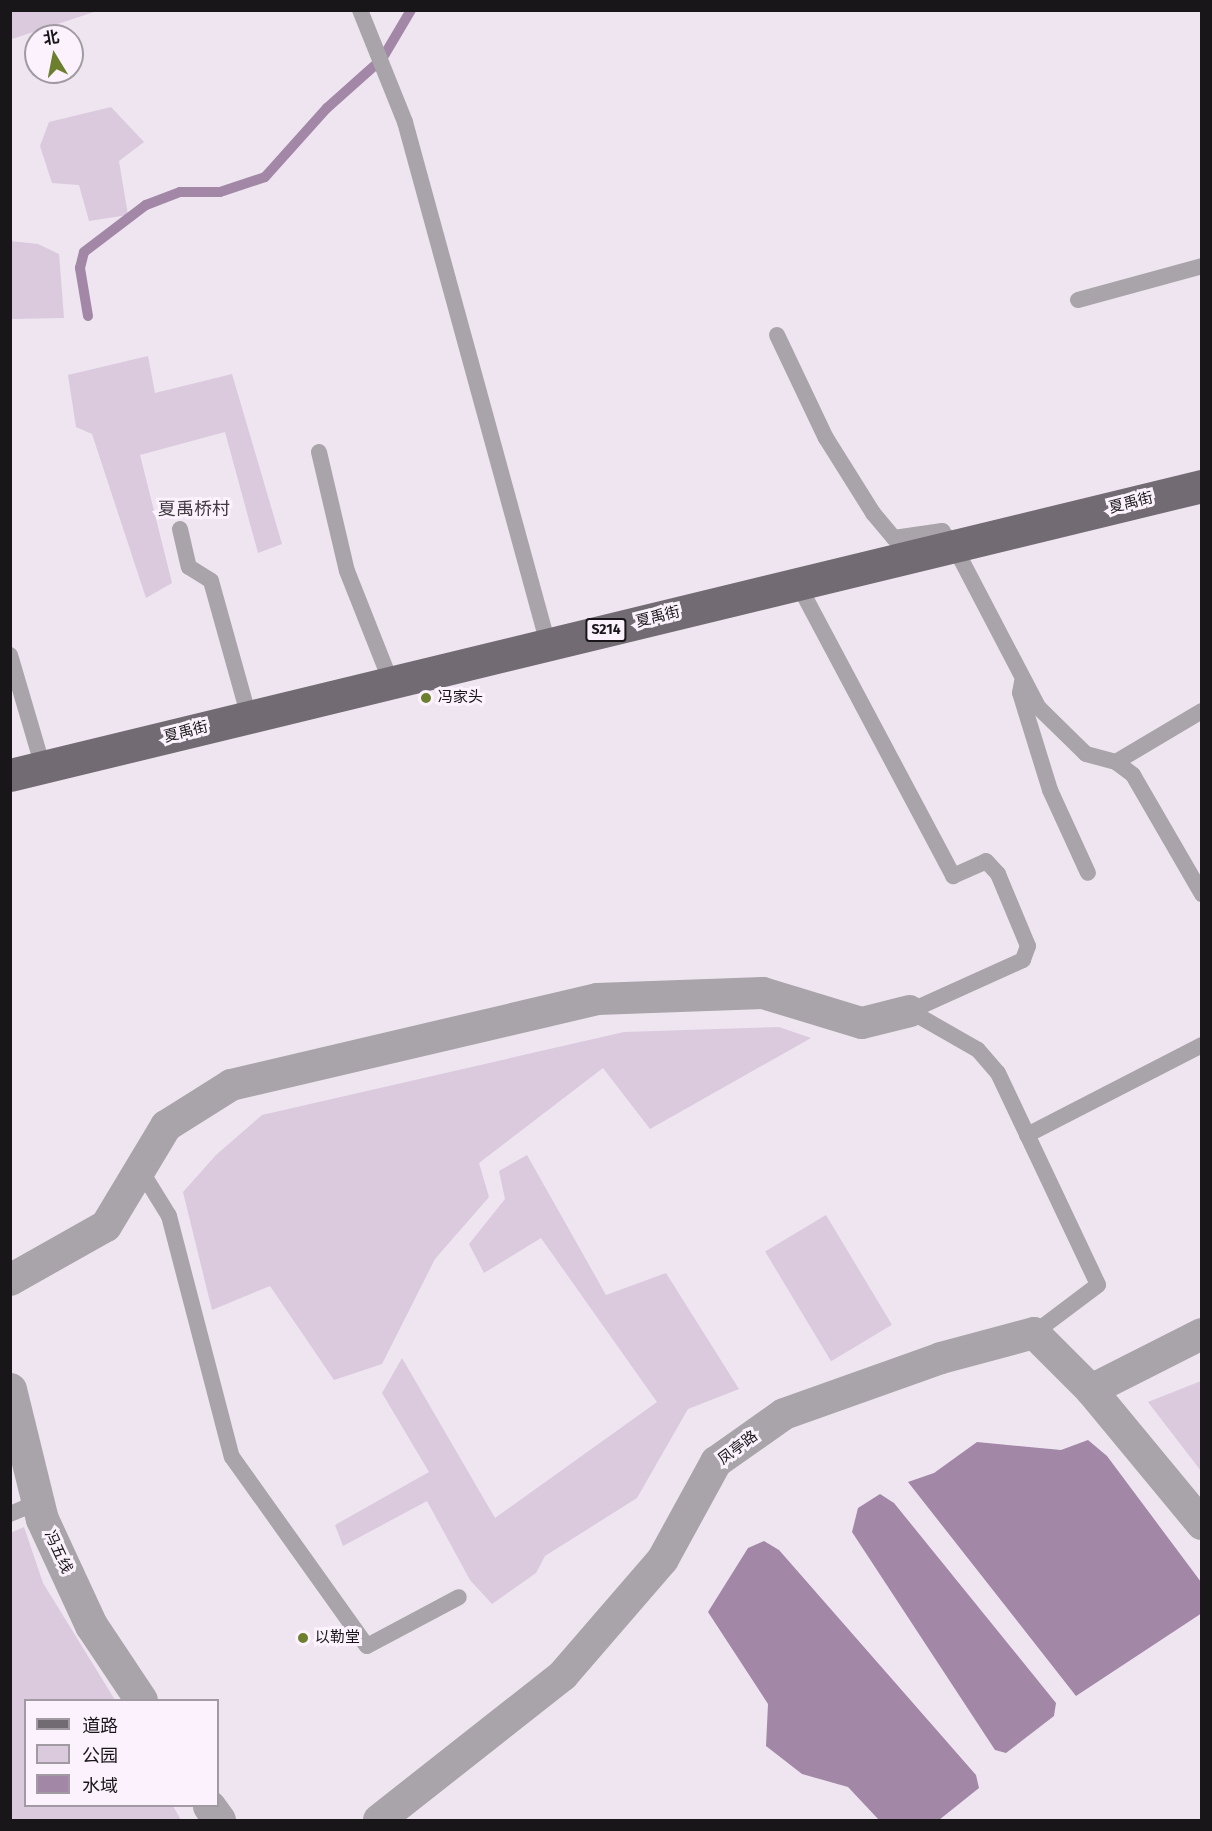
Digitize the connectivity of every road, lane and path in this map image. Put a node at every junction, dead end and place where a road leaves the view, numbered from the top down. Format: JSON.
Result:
{"nodes":[{"id":1,"x":360,"y":10,"type":"edge"},
{"id":2,"x":1202,"y":266,"type":"edge"},
{"id":3,"x":1078,"y":300,"type":"dead end"},
{"id":4,"x":777,"y":335,"type":"dead end"},
{"id":5,"x":319,"y":452,"type":"dead end"},
{"id":6,"x":1202,"y":486,"type":"edge"},
{"id":7,"x":180,"y":529,"type":"dead end"},
{"id":8,"x":954,"y":546,"type":"junction"},
{"id":9,"x":798,"y":584,"type":"junction"},
{"id":10,"x":548,"y":644,"type":"junction"},
{"id":11,"x":10,"y":655,"type":"edge"},
{"id":12,"x":1023,"y":679,"type":"junction"},
{"id":13,"x":391,"y":682,"type":"junction"},
{"id":14,"x":1202,"y":711,"type":"edge"},
{"id":15,"x":249,"y":717,"type":"junction"},
{"id":16,"x":1116,"y":762,"type":"junction"},
{"id":17,"x":43,"y":767,"type":"junction"},
{"id":18,"x":10,"y":775,"type":"edge"},
{"id":19,"x":1088,"y":873,"type":"dead end"},
{"id":20,"x":1202,"y":894,"type":"edge"},
{"id":21,"x":910,"y":1011,"type":"junction"},
{"id":22,"x":1202,"y":1045,"type":"edge"},
{"id":23,"x":1027,"y":1135,"type":"junction"},
{"id":24,"x":140,"y":1169,"type":"junction"},
{"id":25,"x":10,"y":1280,"type":"edge"},
{"id":26,"x":1034,"y":1333,"type":"junction"},
{"id":27,"x":1202,"y":1334,"type":"edge"},
{"id":28,"x":10,"y":1389,"type":"edge"},
{"id":29,"x":1091,"y":1390,"type":"junction"},
{"id":30,"x":24,"y":1508,"type":"edge"},
{"id":31,"x":1202,"y":1524,"type":"edge"},
{"id":32,"x":459,"y":1597,"type":"dead end"},
{"id":33,"x":140,"y":1699,"type":"edge"},
{"id":34,"x":210,"y":1807,"type":"edge"},
{"id":35,"x":219,"y":1821,"type":"edge"},
{"id":36,"x":379,"y":1821,"type":"edge"}],
"edges":[{"from":1,"to":10,"type":"lane"},
{"from":2,"to":3,"type":"lane"},
{"from":4,"to":8,"type":"lane"},
{"from":5,"to":13,"type":"lane"},
{"from":6,"to":8,"type":"main road","name":"夏禹街","number":"S214"},
{"from":7,"to":15,"type":"lane"},
{"from":8,"to":9,"type":"main road","name":"夏禹街","number":"S214"},
{"from":8,"to":12,"type":"lane"},
{"from":9,"to":10,"type":"main road","name":"夏禹街","number":"S214"},
{"from":9,"to":21,"type":"lane"},
{"from":10,"to":13,"type":"main road","name":"夏禹街","number":"S214"},
{"from":11,"to":17,"type":"lane"},
{"from":12,"to":16,"type":"lane"},
{"from":12,"to":19,"type":"lane"},
{"from":13,"to":15,"type":"main road","name":"夏禹街","number":"S214"},
{"from":14,"to":16,"type":"lane"},
{"from":15,"to":17,"type":"main road","name":"夏禹街","number":"S214"},
{"from":16,"to":20,"type":"lane"},
{"from":17,"to":18,"type":"main road","name":"夏禹街","number":"S214"},
{"from":21,"to":23,"type":"lane"},
{"from":21,"to":24,"type":"street"},
{"from":22,"to":23,"type":"lane"},
{"from":23,"to":26,"type":"lane"},
{"from":24,"to":25,"type":"street"},
{"from":24,"to":32,"type":"lane"},
{"from":26,"to":29,"type":"street"},
{"from":26,"to":36,"type":"street","name":"凤亭路"},
{"from":27,"to":29,"type":"street"},
{"from":28,"to":30,"type":"street","name":"冯五线"},
{"from":29,"to":31,"type":"street"},
{"from":30,"to":33,"type":"street","name":"冯五线"},
{"from":34,"to":35,"type":"street"}]}
